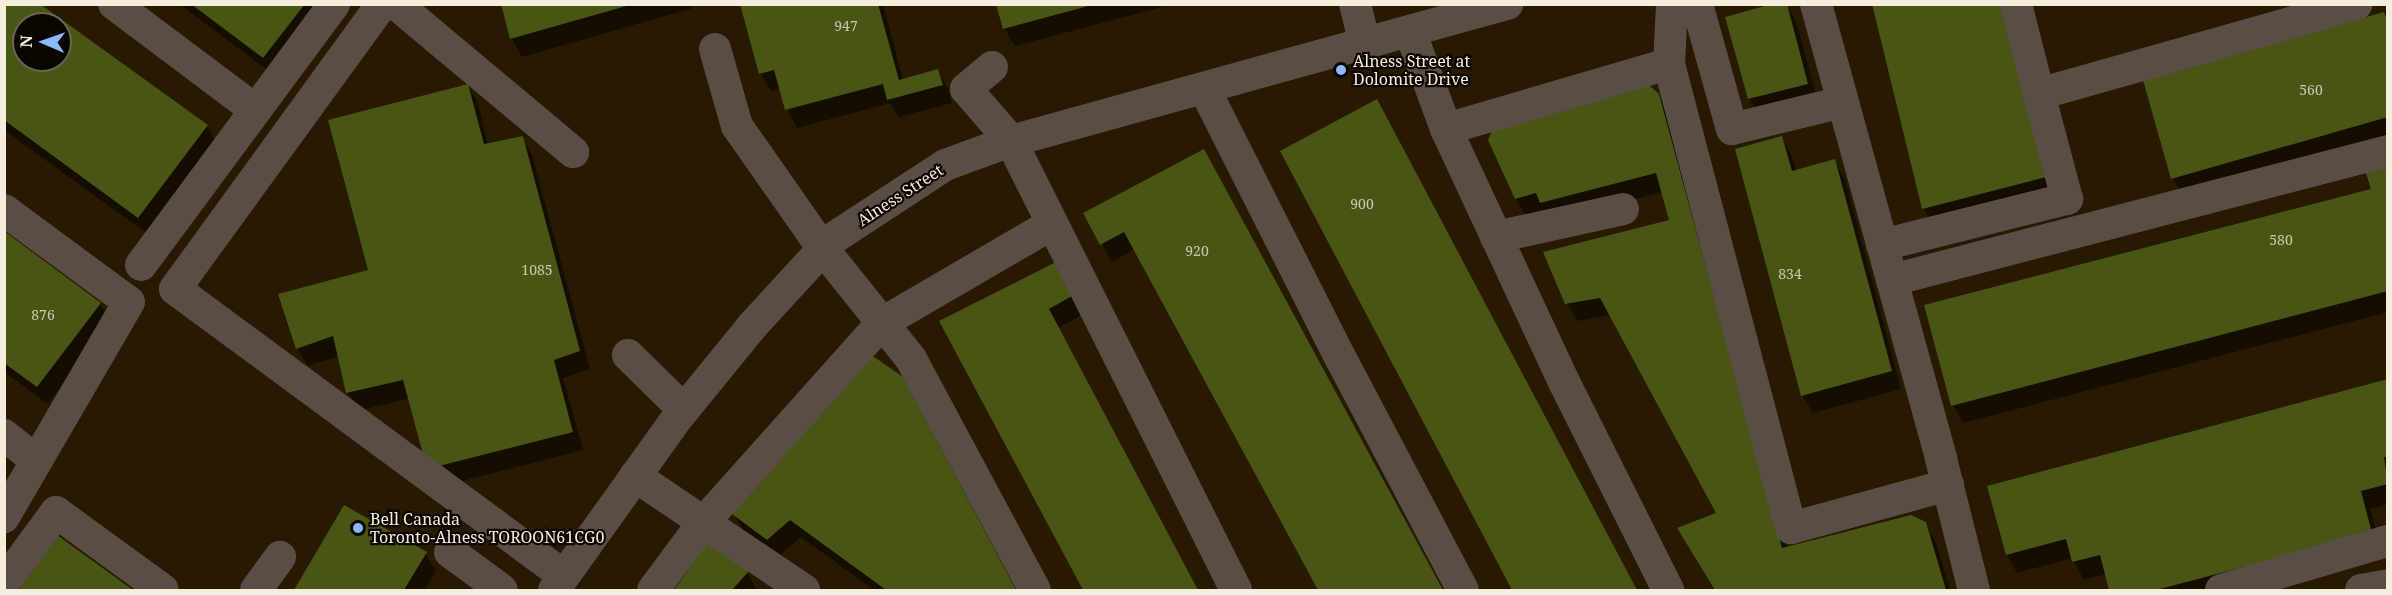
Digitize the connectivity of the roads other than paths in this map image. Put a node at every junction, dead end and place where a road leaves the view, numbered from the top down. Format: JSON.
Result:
{"nodes":[{"id":1,"x":114,"y":4,"type":"edge"},
{"id":2,"x":334,"y":4,"type":"edge"},
{"id":3,"x":382,"y":4,"type":"edge"},
{"id":4,"x":396,"y":4,"type":"edge"},
{"id":5,"x":1355,"y":4,"type":"edge"},
{"id":6,"x":1507,"y":4,"type":"edge"},
{"id":7,"x":1672,"y":4,"type":"edge"},
{"id":8,"x":1697,"y":4,"type":"edge"},
{"id":9,"x":1816,"y":4,"type":"edge"},
{"id":10,"x":2016,"y":4,"type":"edge"},
{"id":11,"x":2357,"y":4,"type":"edge"},
{"id":12,"x":1410,"y":31,"type":"junction"},
{"id":13,"x":1365,"y":44,"type":"junction"},
{"id":14,"x":715,"y":49,"type":"dead end"},
{"id":15,"x":1669,"y":64,"type":"junction"},
{"id":16,"x":992,"y":67,"type":"dead end"},
{"id":17,"x":1204,"y":88,"type":"junction"},
{"id":18,"x":2039,"y":94,"type":"junction"},
{"id":19,"x":1843,"y":102,"type":"junction"},
{"id":20,"x":255,"y":110,"type":"junction"},
{"id":21,"x":1446,"y":129,"type":"junction"},
{"id":22,"x":1011,"y":141,"type":"junction"},
{"id":23,"x":2388,"y":151,"type":"edge"},
{"id":24,"x":573,"y":152,"type":"dead end"},
{"id":25,"x":1623,"y":209,"type":"dead end"},
{"id":26,"x":4,"y":210,"type":"edge"},
{"id":27,"x":1052,"y":224,"type":"junction"},
{"id":28,"x":1496,"y":237,"type":"junction"},
{"id":29,"x":1882,"y":245,"type":"junction"},
{"id":30,"x":824,"y":249,"type":"junction"},
{"id":31,"x":141,"y":265,"type":"dead end"},
{"id":32,"x":1892,"y":280,"type":"junction"},
{"id":33,"x":882,"y":323,"type":"junction"},
{"id":34,"x":628,"y":355,"type":"dead end"},
{"id":35,"x":684,"y":410,"type":"junction"},
{"id":36,"x":4,"y":435,"type":"edge"},
{"id":37,"x":36,"y":460,"type":"junction"},
{"id":38,"x":635,"y":476,"type":"junction"},
{"id":39,"x":1947,"y":485,"type":"junction"},
{"id":40,"x":4,"y":517,"type":"edge"},
{"id":41,"x":703,"y":522,"type":"junction"},
{"id":42,"x":2388,"y":542,"type":"edge"},
{"id":43,"x":450,"y":552,"type":"dead end"},
{"id":44,"x":280,"y":557,"type":"dead end"},
{"id":45,"x":559,"y":583,"type":"edge"},
{"id":46,"x":4,"y":584,"type":"edge"},
{"id":47,"x":2388,"y":585,"type":"edge"},
{"id":48,"x":163,"y":591,"type":"edge"},
{"id":49,"x":256,"y":591,"type":"edge"},
{"id":50,"x":502,"y":591,"type":"edge"},
{"id":51,"x":652,"y":591,"type":"edge"},
{"id":52,"x":804,"y":591,"type":"edge"},
{"id":53,"x":1035,"y":591,"type":"edge"},
{"id":54,"x":1236,"y":591,"type":"edge"},
{"id":55,"x":1463,"y":591,"type":"edge"},
{"id":56,"x":1668,"y":591,"type":"edge"},
{"id":57,"x":1974,"y":591,"type":"edge"},
{"id":58,"x":2221,"y":591,"type":"edge"},
{"id":59,"x":2361,"y":591,"type":"edge"}],
"edges":[{"from":1,"to":20,"type":"street"},
{"from":2,"to":20,"type":"street"},
{"from":3,"to":45,"type":"street"},
{"from":4,"to":24,"type":"street"},
{"from":5,"to":13,"type":"street"},
{"from":6,"to":12,"type":"street","name":"Alness Street"},
{"from":7,"to":15,"type":"street"},
{"from":8,"to":19,"type":"street"},
{"from":9,"to":19,"type":"street"},
{"from":10,"to":18,"type":"street"},
{"from":11,"to":18,"type":"street"},
{"from":12,"to":13,"type":"street","name":"Alness Street"},
{"from":12,"to":21,"type":"street"},
{"from":13,"to":17,"type":"street","name":"Alness Street"},
{"from":14,"to":30,"type":"street"},
{"from":15,"to":21,"type":"street"},
{"from":15,"to":39,"type":"street"},
{"from":16,"to":22,"type":"street"},
{"from":17,"to":22,"type":"street","name":"Alness Street"},
{"from":17,"to":55,"type":"street"},
{"from":18,"to":29,"type":"street"},
{"from":19,"to":29,"type":"street"},
{"from":20,"to":31,"type":"street"},
{"from":21,"to":28,"type":"street"},
{"from":22,"to":27,"type":"street"},
{"from":22,"to":30,"type":"street","name":"Alness Street"},
{"from":23,"to":32,"type":"street"},
{"from":25,"to":28,"type":"street"},
{"from":26,"to":37,"type":"street"},
{"from":27,"to":33,"type":"street"},
{"from":27,"to":54,"type":"street"},
{"from":28,"to":56,"type":"street"},
{"from":29,"to":32,"type":"street"},
{"from":30,"to":33,"type":"street"},
{"from":30,"to":35,"type":"street","name":"Alness Street"},
{"from":32,"to":39,"type":"street"},
{"from":33,"to":41,"type":"street"},
{"from":33,"to":53,"type":"street"},
{"from":34,"to":35,"type":"street"},
{"from":35,"to":38,"type":"street","name":"Alness Street"},
{"from":36,"to":37,"type":"street"},
{"from":37,"to":40,"type":"street"},
{"from":38,"to":41,"type":"street"},
{"from":38,"to":45,"type":"street","name":"Alness Street"},
{"from":39,"to":57,"type":"street"},
{"from":41,"to":51,"type":"street"},
{"from":41,"to":52,"type":"street"},
{"from":42,"to":58,"type":"street"},
{"from":43,"to":50,"type":"street"},
{"from":44,"to":49,"type":"street"},
{"from":46,"to":48,"type":"street"},
{"from":47,"to":59,"type":"street"}]}
